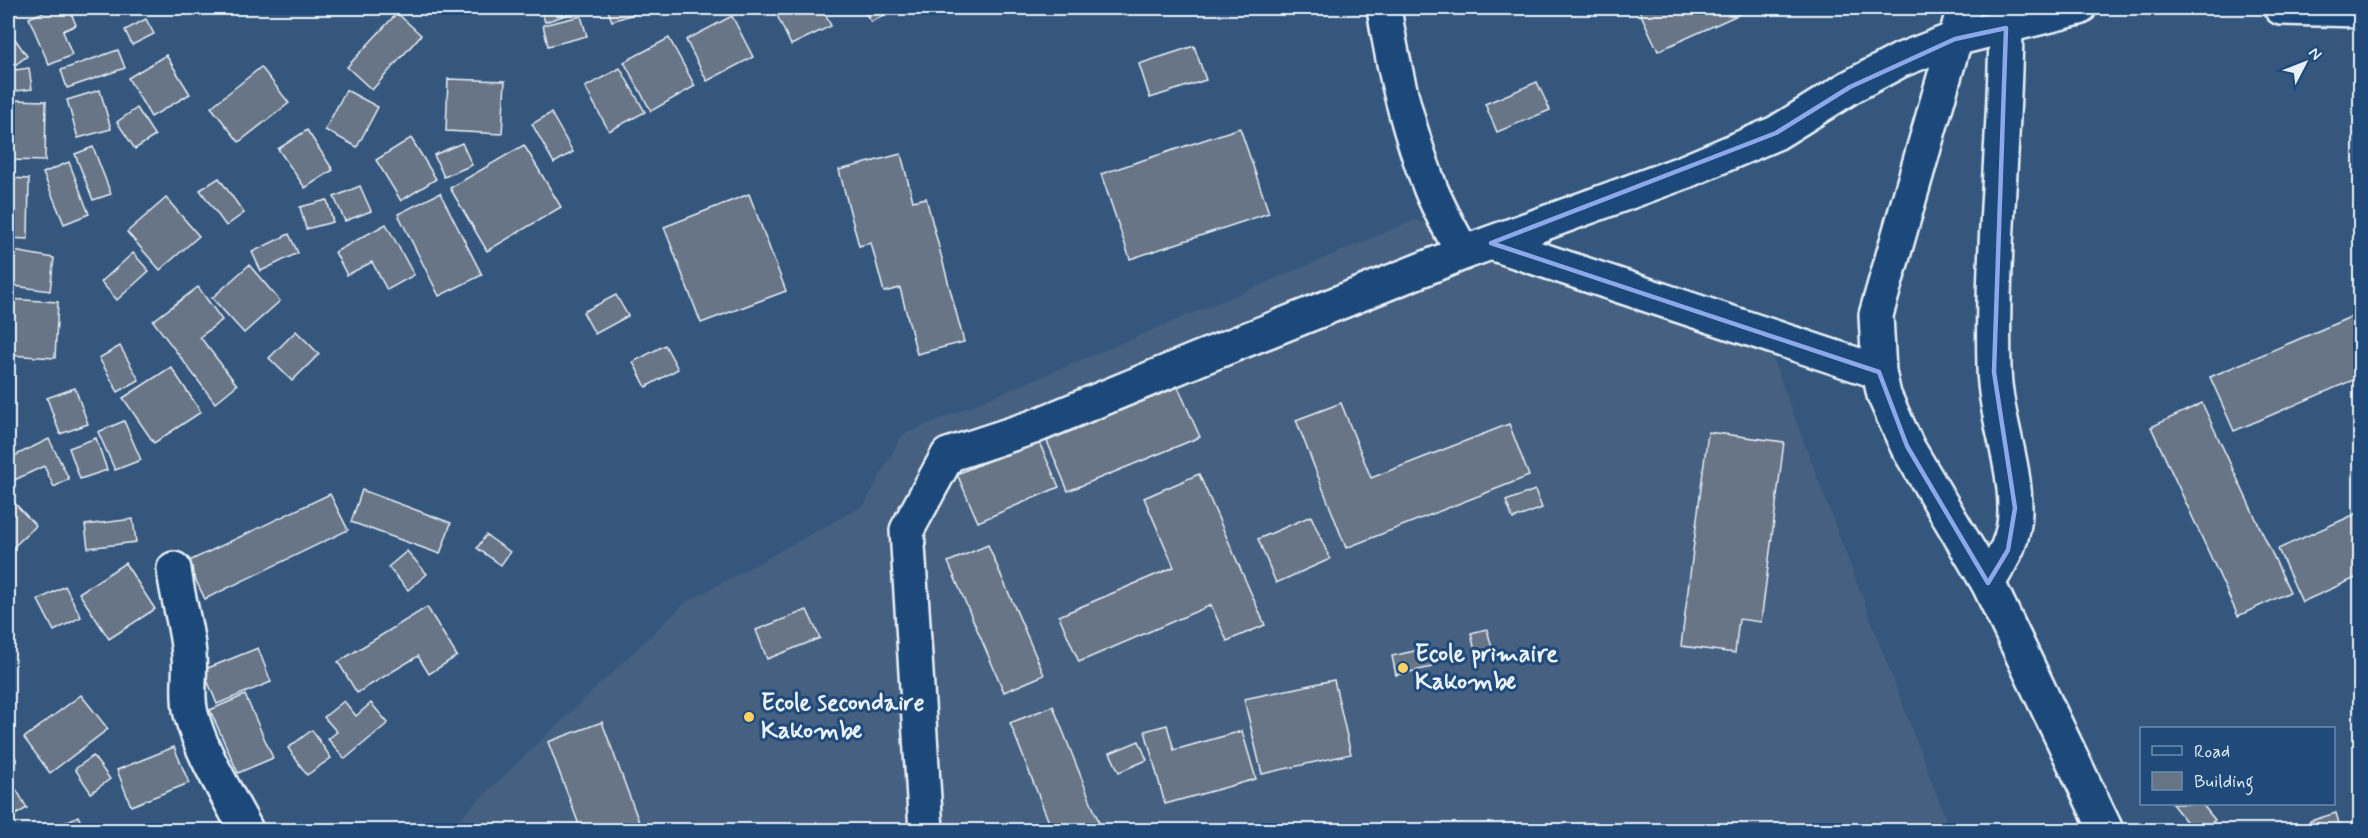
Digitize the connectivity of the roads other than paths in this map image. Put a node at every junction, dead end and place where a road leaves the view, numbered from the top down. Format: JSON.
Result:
{"nodes":[{"id":1,"x":1384,"y":8,"type":"edge"},
{"id":2,"x":1964,"y":8,"type":"edge"},
{"id":3,"x":2079,"y":8,"type":"edge"},
{"id":4,"x":2281,"y":8,"type":"edge"},
{"id":5,"x":2361,"y":10,"type":"edge"},
{"id":6,"x":2006,"y":28,"type":"junction"},
{"id":7,"x":1955,"y":39,"type":"junction"},
{"id":8,"x":1477,"y":248,"type":"junction"},
{"id":9,"x":1879,"y":372,"type":"junction"},
{"id":10,"x":174,"y":569,"type":"dead end"},
{"id":11,"x":1988,"y":583,"type":"junction"},
{"id":12,"x":246,"y":831,"type":"edge"},
{"id":13,"x":926,"y":831,"type":"edge"},
{"id":14,"x":2106,"y":831,"type":"edge"}],
"edges":[{"from":1,"to":8,"type":"street"},
{"from":2,"to":7,"type":"street"},
{"from":3,"to":6,"type":"street"},
{"from":4,"to":5,"type":"street"},
{"from":6,"to":7,"type":"street"},
{"from":6,"to":11,"type":"street"},
{"from":7,"to":8,"type":"street"},
{"from":7,"to":9,"type":"street"},
{"from":8,"to":9,"type":"street"},
{"from":8,"to":13,"type":"street"},
{"from":9,"to":11,"type":"street"},
{"from":10,"to":12,"type":"street"},
{"from":11,"to":14,"type":"street"}]}
